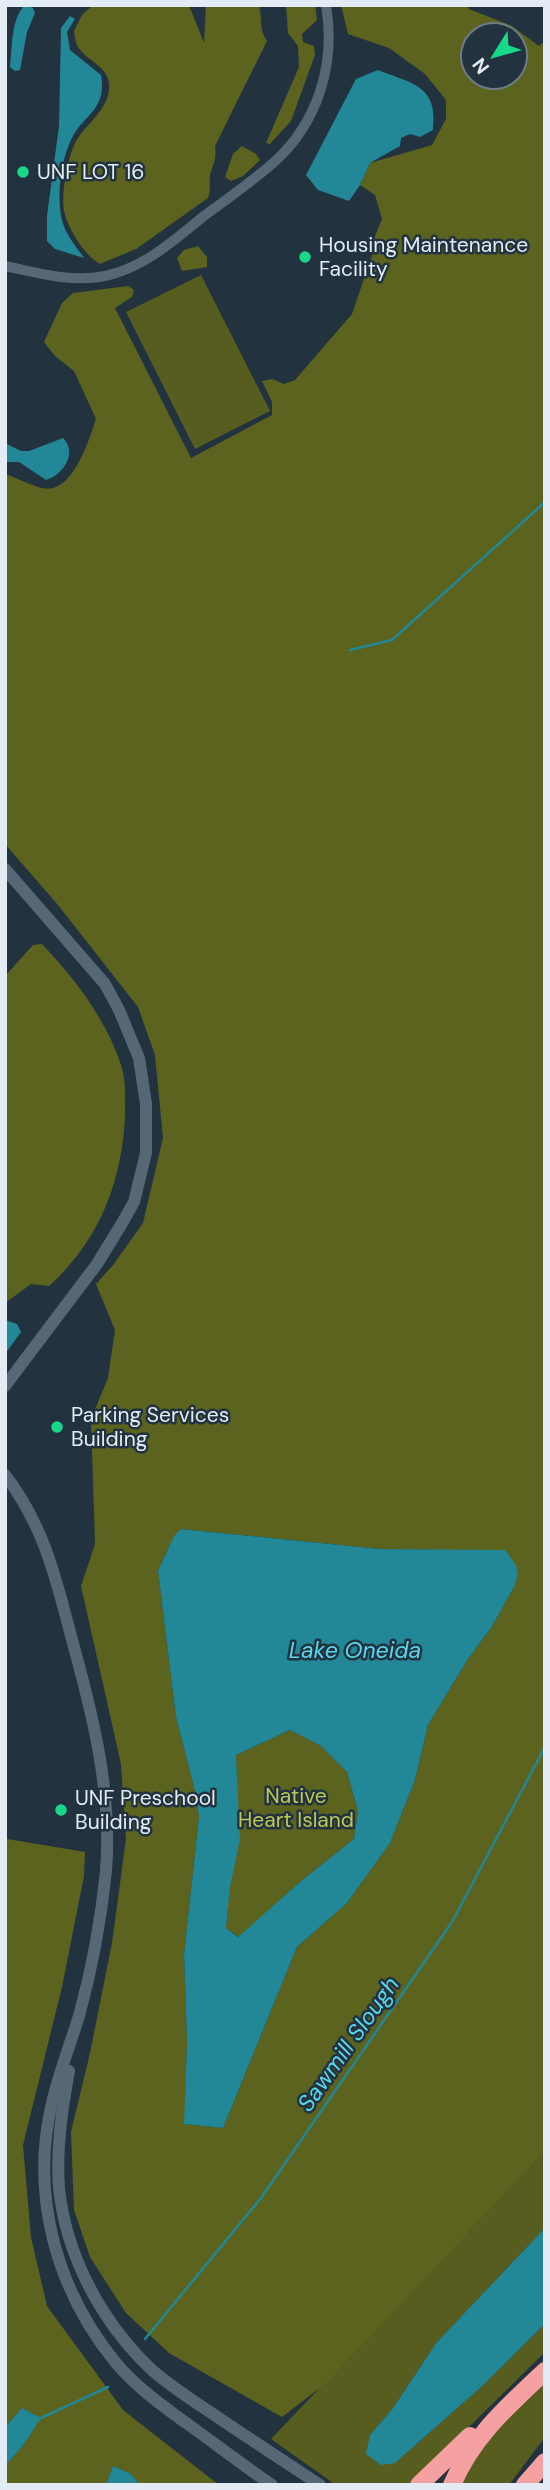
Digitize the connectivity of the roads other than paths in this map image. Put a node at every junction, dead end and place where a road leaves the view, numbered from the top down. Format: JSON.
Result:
{"nodes":[{"id":1,"x":326,"y":5,"type":"edge"},
{"id":2,"x":5,"y":266,"type":"edge"},
{"id":3,"x":5,"y":869,"type":"edge"},
{"id":4,"x":5,"y":1386,"type":"edge"},
{"id":5,"x":5,"y":1475,"type":"edge"},
{"id":6,"x":79,"y":2015,"type":"junction"},
{"id":7,"x":545,"y":2371,"type":"edge"},
{"id":8,"x":498,"y":2415,"type":"junction"},
{"id":9,"x":545,"y":2462,"type":"edge"},
{"id":10,"x":272,"y":2485,"type":"edge"},
{"id":11,"x":320,"y":2485,"type":"edge"},
{"id":12,"x":419,"y":2485,"type":"edge"},
{"id":13,"x":452,"y":2485,"type":"edge"},
{"id":14,"x":525,"y":2485,"type":"edge"}],
"edges":[{"from":1,"to":2,"type":"street"},
{"from":3,"to":4,"type":"street"},
{"from":5,"to":6,"type":"street"},
{"from":6,"to":10,"type":"street"},
{"from":6,"to":11,"type":"street"},
{"from":7,"to":8,"type":"highway"},
{"from":8,"to":12,"type":"highway"},
{"from":8,"to":13,"type":"highway"},
{"from":9,"to":14,"type":"highway"}]}
